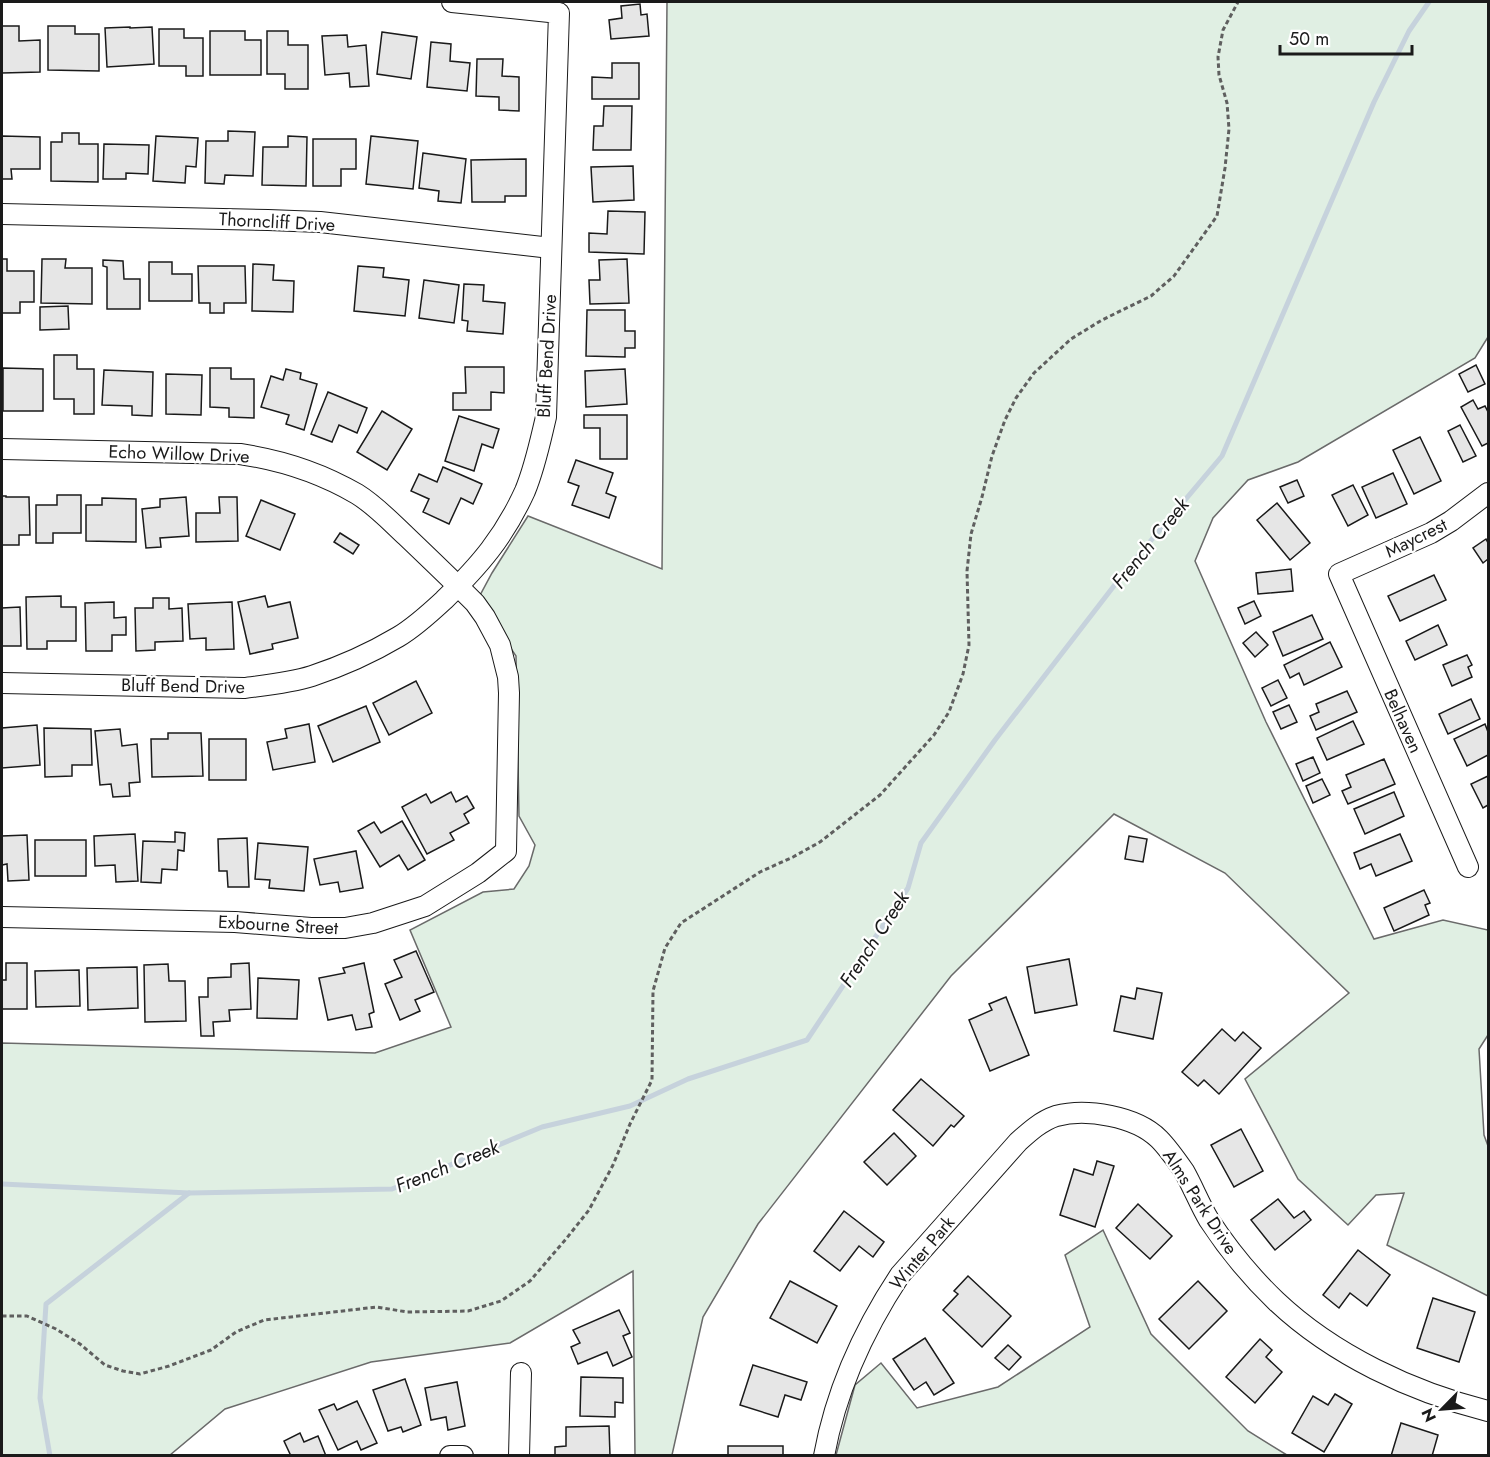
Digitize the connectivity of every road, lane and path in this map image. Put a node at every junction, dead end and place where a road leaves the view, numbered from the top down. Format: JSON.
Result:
{"nodes":[{"id":1,"x":452,"y":2,"type":"edge"},
{"id":2,"x":1238,"y":2,"type":"edge"},
{"id":3,"x":2,"y":214,"type":"edge"},
{"id":4,"x":551,"y":248,"type":"junction"},
{"id":5,"x":2,"y":449,"type":"edge"},
{"id":6,"x":1488,"y":493,"type":"edge"},
{"id":7,"x":1339,"y":574,"type":"joint"},
{"id":8,"x":458,"y":586,"type":"junction"},
{"id":9,"x":2,"y":683,"type":"edge"},
{"id":10,"x":1468,"y":867,"type":"dead end"},
{"id":11,"x":2,"y":917,"type":"edge"},
{"id":12,"x":1090,"y":1113,"type":"joint"},
{"id":13,"x":2,"y":1316,"type":"edge"},
{"id":14,"x":521,"y":1373,"type":"dead end"},
{"id":15,"x":1488,"y":1411,"type":"edge"},
{"id":16,"x":450,"y":1455,"type":"edge"},
{"id":17,"x":463,"y":1455,"type":"edge"},
{"id":18,"x":519,"y":1455,"type":"edge"},
{"id":19,"x":824,"y":1455,"type":"edge"}],
"edges":[{"from":1,"to":4,"type":"street","name":"Bluff Bend Drive"},
{"from":2,"to":13,"type":"path"},
{"from":3,"to":4,"type":"street","name":"Thorncliff Drive"},
{"from":4,"to":8,"type":"street","name":"Bluff Bend Drive"},
{"from":5,"to":8,"type":"street","name":"Echo Willow Drive"},
{"from":6,"to":7,"type":"street","name":"Maycrest"},
{"from":7,"to":10,"type":"street","name":"Belhaven"},
{"from":8,"to":9,"type":"street","name":"Bluff Bend Drive"},
{"from":8,"to":11,"type":"street","name":"Exbourne Street"},
{"from":12,"to":15,"type":"street","name":"Alms Park Drive"},
{"from":12,"to":19,"type":"street","name":"Winter Park"},
{"from":14,"to":18,"type":"street"},
{"from":16,"to":17,"type":"street"}]}
